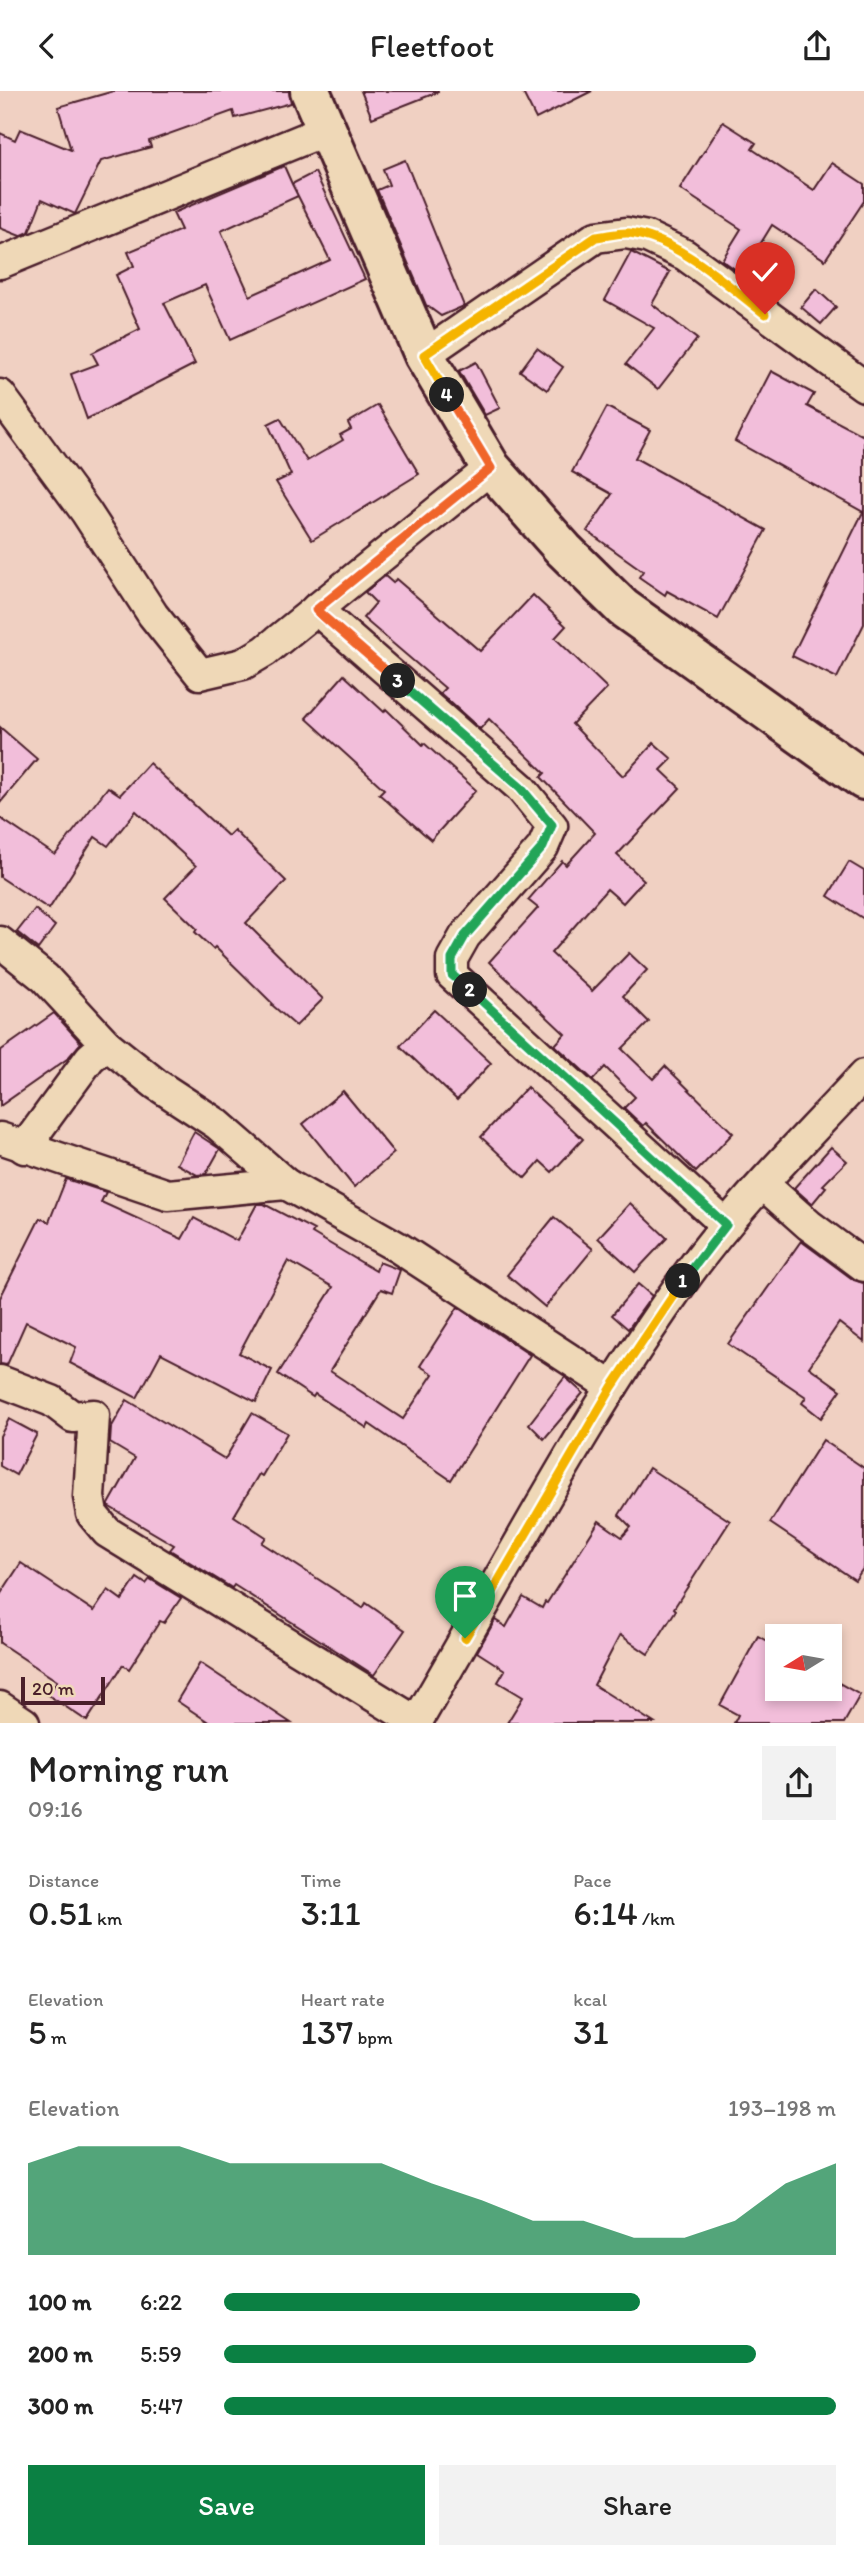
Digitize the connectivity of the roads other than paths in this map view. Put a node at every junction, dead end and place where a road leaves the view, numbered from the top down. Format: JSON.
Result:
{"nodes":[{"id":1,"x":310,"y":91,"type":"edge"},
{"id":2,"x":326,"y":130,"type":"junction"},
{"id":3,"x":0,"y":263,"type":"edge"},
{"id":4,"x":424,"y":355,"type":"junction"},
{"id":5,"x":858,"y":376,"type":"edge"},
{"id":6,"x":0,"y":395,"type":"edge"},
{"id":7,"x":491,"y":468,"type":"junction"},
{"id":8,"x":316,"y":610,"type":"junction"},
{"id":9,"x":864,"y":780,"type":"edge"},
{"id":10,"x":0,"y":942,"type":"edge"},
{"id":11,"x":106,"y":1044,"type":"junction"},
{"id":12,"x":864,"y":1075,"type":"edge"},
{"id":13,"x":12,"y":1143,"type":"edge"},
{"id":14,"x":286,"y":1184,"type":"junction"},
{"id":15,"x":763,"y":1184,"type":"junction"},
{"id":16,"x":726,"y":1225,"type":"junction"},
{"id":17,"x":864,"y":1266,"type":"edge"},
{"id":18,"x":0,"y":1381,"type":"edge"},
{"id":19,"x":612,"y":1387,"type":"junction"},
{"id":20,"x":0,"y":1707,"type":"edge"},
{"id":21,"x":417,"y":1722,"type":"edge"},
{"id":22,"x":24,"y":1723,"type":"edge"}],
"edges":[{"from":1,"to":2,"type":"street"},
{"from":2,"to":3,"type":"street"},
{"from":2,"to":4,"type":"street"},
{"from":4,"to":5,"type":"street"},
{"from":4,"to":7,"type":"street"},
{"from":6,"to":8,"type":"street"},
{"from":7,"to":8,"type":"street"},
{"from":7,"to":9,"type":"street"},
{"from":8,"to":16,"type":"street"},
{"from":10,"to":11,"type":"street"},
{"from":11,"to":13,"type":"street"},
{"from":11,"to":14,"type":"street"},
{"from":12,"to":15,"type":"street"},
{"from":13,"to":14,"type":"street"},
{"from":14,"to":19,"type":"street"},
{"from":15,"to":16,"type":"street"},
{"from":15,"to":17,"type":"street"},
{"from":16,"to":19,"type":"street"},
{"from":18,"to":21,"type":"street"},
{"from":19,"to":21,"type":"street"},
{"from":20,"to":22,"type":"street"}]}
